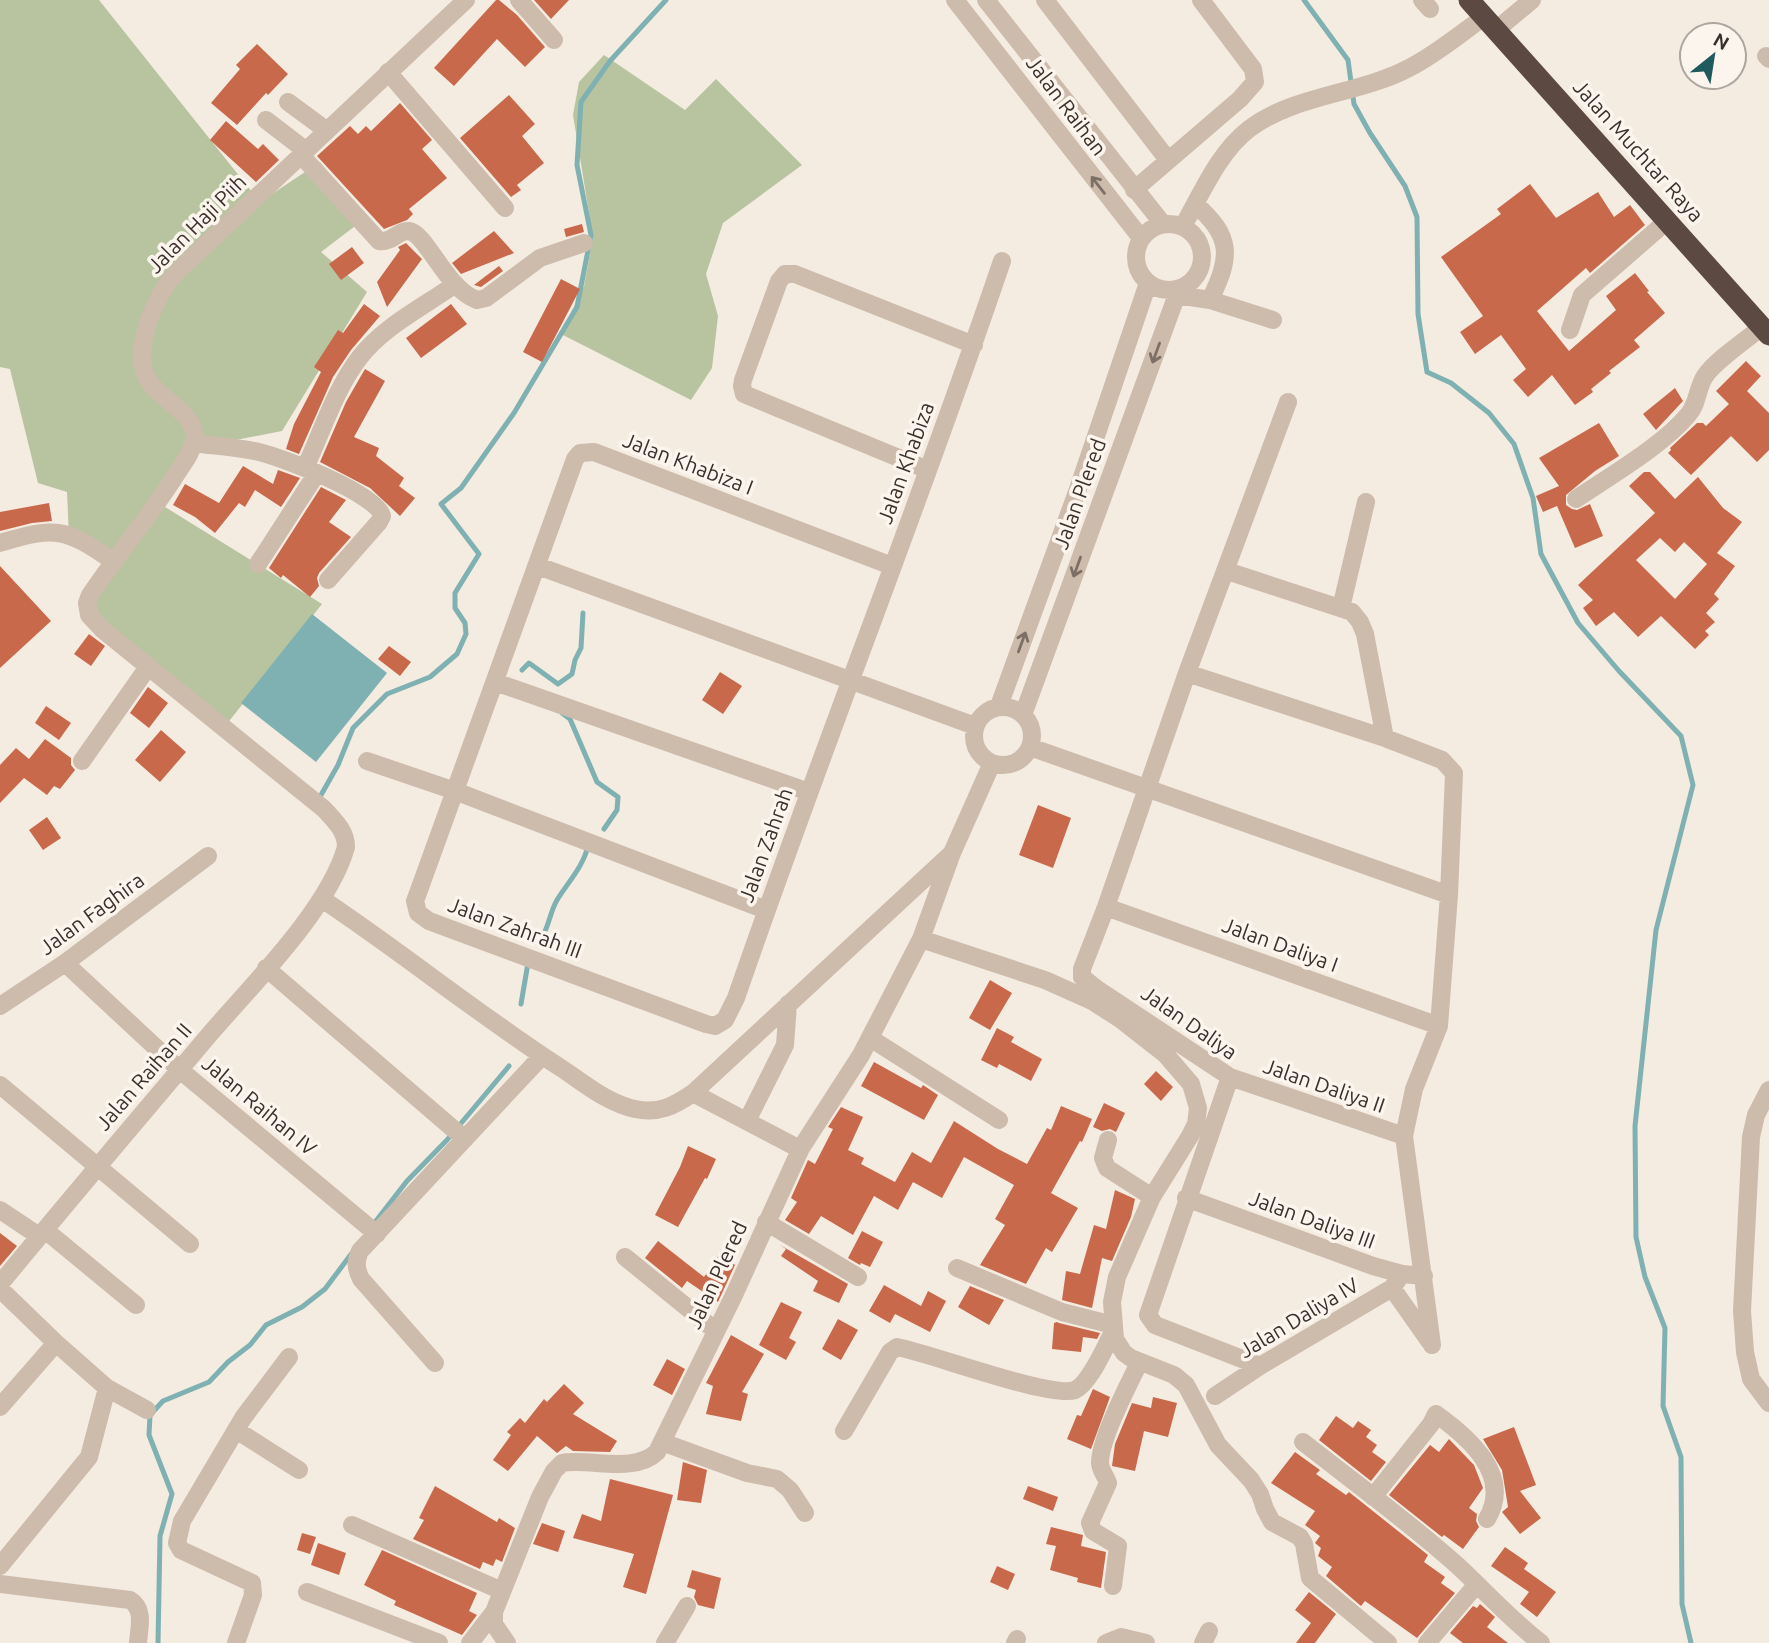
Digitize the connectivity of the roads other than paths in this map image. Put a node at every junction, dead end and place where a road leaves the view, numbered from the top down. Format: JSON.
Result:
{"nodes":[{"id":1,"x":466,"y":0,"type":"edge"},
{"id":2,"x":519,"y":0,"type":"edge"},
{"id":3,"x":955,"y":0,"type":"edge"},
{"id":4,"x":986,"y":0,"type":"edge"},
{"id":5,"x":1045,"y":0,"type":"edge"},
{"id":6,"x":1201,"y":0,"type":"edge"},
{"id":7,"x":1532,"y":0,"type":"edge"},
{"id":8,"x":1482,"y":11,"type":"edge"},
{"id":9,"x":1002,"y":22,"type":"junction"},
{"id":10,"x":984,"y":36,"type":"junction"},
{"id":11,"x":554,"y":40,"type":"dead end"},
{"id":12,"x":388,"y":72,"type":"junction"},
{"id":13,"x":288,"y":102,"type":"dead end"},
{"id":14,"x":266,"y":120,"type":"dead end"},
{"id":15,"x":326,"y":130,"type":"junction"},
{"id":16,"x":303,"y":152,"type":"junction"},
{"id":17,"x":1168,"y":160,"type":"junction"},
{"id":18,"x":1134,"y":190,"type":"junction"},
{"id":19,"x":1195,"y":204,"type":"junction"},
{"id":20,"x":505,"y":208,"type":"dead end"},
{"id":21,"x":1667,"y":222,"type":"junction"},
{"id":22,"x":1163,"y":224,"type":"junction"},
{"id":23,"x":1183,"y":226,"type":"junction"},
{"id":24,"x":1140,"y":238,"type":"junction"},
{"id":25,"x":584,"y":243,"type":"dead end"},
{"id":26,"x":1002,"y":261,"type":"dead end"},
{"id":27,"x":1148,"y":283,"type":"junction"},
{"id":28,"x":454,"y":285,"type":"junction"},
{"id":29,"x":1178,"y":292,"type":"junction"},
{"id":30,"x":1210,"y":300,"type":"junction"},
{"id":31,"x":1273,"y":320,"type":"dead end"},
{"id":32,"x":1570,"y":330,"type":"dead end"},
{"id":33,"x":1765,"y":331,"type":"edge"},
{"id":34,"x":974,"y":345,"type":"junction"},
{"id":35,"x":1288,"y":402,"type":"dead end"},
{"id":36,"x":194,"y":443,"type":"junction"},
{"id":37,"x":928,"y":470,"type":"junction"},
{"id":38,"x":311,"y":471,"type":"junction"},
{"id":39,"x":1077,"y":492,"type":"junction"},
{"id":40,"x":1576,"y":499,"type":"dead end"},
{"id":41,"x":1102,"y":500,"type":"junction"},
{"id":42,"x":1366,"y":502,"type":"dead end"},
{"id":43,"x":0,"y":543,"type":"edge"},
{"id":44,"x":113,"y":561,"type":"junction"},
{"id":45,"x":258,"y":564,"type":"dead end"},
{"id":46,"x":538,"y":566,"type":"junction"},
{"id":47,"x":892,"y":566,"type":"junction"},
{"id":48,"x":1227,"y":571,"type":"junction"},
{"id":49,"x":328,"y":580,"type":"dead end"},
{"id":50,"x":1340,"y":608,"type":"junction"},
{"id":51,"x":148,"y":667,"type":"junction"},
{"id":52,"x":1187,"y":673,"type":"junction"},
{"id":53,"x":852,"y":679,"type":"junction"},
{"id":54,"x":495,"y":682,"type":"junction"},
{"id":55,"x":999,"y":706,"type":"junction"},
{"id":56,"x":1023,"y":715,"type":"junction"},
{"id":57,"x":975,"y":726,"type":"junction"},
{"id":58,"x":1385,"y":738,"type":"junction"},
{"id":59,"x":1030,"y":747,"type":"junction"},
{"id":60,"x":82,"y":761,"type":"dead end"},
{"id":61,"x":368,"y":761,"type":"dead end"},
{"id":62,"x":992,"y":763,"type":"junction"},
{"id":63,"x":1149,"y":789,"type":"junction"},
{"id":64,"x":455,"y":791,"type":"junction"},
{"id":65,"x":809,"y":792,"type":"junction"},
{"id":66,"x":952,"y":853,"type":"junction"},
{"id":67,"x":208,"y":856,"type":"dead end"},
{"id":68,"x":1449,"y":895,"type":"junction"},
{"id":69,"x":321,"y":899,"type":"junction"},
{"id":70,"x":1106,"y":907,"type":"junction"},
{"id":71,"x":766,"y":910,"type":"junction"},
{"id":72,"x":921,"y":939,"type":"junction"},
{"id":73,"x":65,"y":963,"type":"junction"},
{"id":74,"x":266,"y":968,"type":"junction"},
{"id":75,"x":788,"y":1004,"type":"junction"},
{"id":76,"x":0,"y":1006,"type":"edge"},
{"id":77,"x":720,"y":1024,"type":"joint"},
{"id":78,"x":1439,"y":1026,"type":"junction"},
{"id":79,"x":870,"y":1038,"type":"junction"},
{"id":80,"x":542,"y":1056,"type":"junction"},
{"id":81,"x":180,"y":1070,"type":"junction"},
{"id":82,"x":1230,"y":1076,"type":"junction"},
{"id":83,"x":2,"y":1087,"type":"edge"},
{"id":84,"x":1769,"y":1090,"type":"edge"},
{"id":85,"x":694,"y":1093,"type":"junction"},
{"id":86,"x":747,"y":1121,"type":"junction"},
{"id":87,"x":999,"y":1121,"type":"dead end"},
{"id":88,"x":1404,"y":1136,"type":"junction"},
{"id":89,"x":463,"y":1137,"type":"junction"},
{"id":90,"x":1108,"y":1140,"type":"dead end"},
{"id":91,"x":792,"y":1145,"type":"dead end"},
{"id":92,"x":97,"y":1166,"type":"junction"},
{"id":93,"x":1152,"y":1197,"type":"junction"},
{"id":94,"x":1186,"y":1198,"type":"junction"},
{"id":95,"x":0,"y":1210,"type":"edge"},
{"id":96,"x":766,"y":1222,"type":"junction"},
{"id":97,"x":42,"y":1233,"type":"junction"},
{"id":98,"x":375,"y":1233,"type":"junction"},
{"id":99,"x":190,"y":1244,"type":"dead end"},
{"id":100,"x":625,"y":1257,"type":"dead end"},
{"id":101,"x":957,"y":1268,"type":"dead end"},
{"id":102,"x":1424,"y":1276,"type":"junction"},
{"id":103,"x":858,"y":1277,"type":"dead end"},
{"id":104,"x":1397,"y":1281,"type":"junction"},
{"id":105,"x":0,"y":1284,"type":"edge"},
{"id":106,"x":0,"y":1289,"type":"edge"},
{"id":107,"x":136,"y":1305,"type":"dead end"},
{"id":108,"x":1113,"y":1329,"type":"junction"},
{"id":109,"x":716,"y":1331,"type":"junction"},
{"id":110,"x":56,"y":1343,"type":"junction"},
{"id":111,"x":289,"y":1357,"type":"dead end"},
{"id":112,"x":435,"y":1363,"type":"dead end"},
{"id":113,"x":1139,"y":1363,"type":"junction"},
{"id":114,"x":1260,"y":1366,"type":"junction"},
{"id":115,"x":107,"y":1388,"type":"junction"},
{"id":116,"x":1215,"y":1396,"type":"dead end"},
{"id":117,"x":1769,"y":1403,"type":"edge"},
{"id":118,"x":0,"y":1407,"type":"edge"},
{"id":119,"x":148,"y":1410,"type":"dead end"},
{"id":120,"x":236,"y":1430,"type":"junction"},
{"id":121,"x":844,"y":1431,"type":"dead end"},
{"id":122,"x":662,"y":1442,"type":"junction"},
{"id":123,"x":1303,"y":1442,"type":"dead end"},
{"id":124,"x":299,"y":1470,"type":"dead end"},
{"id":125,"x":1373,"y":1497,"type":"junction"},
{"id":126,"x":804,"y":1513,"type":"dead end"},
{"id":127,"x":1487,"y":1519,"type":"dead end"},
{"id":128,"x":352,"y":1525,"type":"dead end"},
{"id":129,"x":0,"y":1566,"type":"edge"},
{"id":130,"x":0,"y":1584,"type":"edge"},
{"id":131,"x":1477,"y":1584,"type":"junction"},
{"id":132,"x":1113,"y":1586,"type":"dead end"},
{"id":133,"x":502,"y":1591,"type":"junction"},
{"id":134,"x":307,"y":1592,"type":"dead end"},
{"id":135,"x":687,"y":1606,"type":"dead end"},
{"id":136,"x":494,"y":1612,"type":"junction"},
{"id":137,"x":1433,"y":1637,"type":"edge"},
{"id":138,"x":138,"y":1643,"type":"edge"},
{"id":139,"x":236,"y":1643,"type":"edge"},
{"id":140,"x":439,"y":1643,"type":"edge"},
{"id":141,"x":470,"y":1643,"type":"edge"},
{"id":142,"x":507,"y":1643,"type":"edge"},
{"id":143,"x":665,"y":1643,"type":"edge"},
{"id":144,"x":1106,"y":1643,"type":"edge"},
{"id":145,"x":1146,"y":1643,"type":"edge"},
{"id":146,"x":1388,"y":1643,"type":"edge"},
{"id":147,"x":1453,"y":1643,"type":"edge"},
{"id":148,"x":1541,"y":1643,"type":"edge"}],
"edges":[{"from":1,"to":12,"type":"street","name":"Jalan Haji Piih"},
{"from":2,"to":11,"type":"street"},
{"from":3,"to":10,"type":"street","name":"Jalan Raihan"},
{"from":4,"to":9,"type":"street","name":"Jalan Raihan"},
{"from":5,"to":17,"type":"street"},
{"from":6,"to":17,"type":"street"},
{"from":7,"to":8,"type":"street"},
{"from":8,"to":19,"type":"street"},
{"from":8,"to":21,"type":"highway","name":"Jalan Muchtar Raya"},
{"from":9,"to":10,"type":"street"},
{"from":9,"to":18,"type":"street","name":"Jalan Raihan"},
{"from":24,"to":10,"type":"street","name":"Jalan Raihan","one_way":true},
{"from":12,"to":15,"type":"street","name":"Jalan Haji Piih"},
{"from":12,"to":20,"type":"street"},
{"from":13,"to":15,"type":"street"},
{"from":14,"to":16,"type":"street"},
{"from":15,"to":16,"type":"street","name":"Jalan Haji Piih"},
{"from":16,"to":28,"type":"street"},
{"from":16,"to":36,"type":"street","name":"Jalan Haji Piih"},
{"from":17,"to":18,"type":"street"},
{"from":18,"to":22,"type":"street","name":"Jalan Raihan"},
{"from":19,"to":23,"type":"street"},
{"from":19,"to":30,"type":"street"},
{"from":21,"to":32,"type":"street"},
{"from":21,"to":33,"type":"highway","name":"Jalan Muchtar Raya"},
{"from":22,"to":23,"type":"street"},
{"from":22,"to":24,"type":"street"},
{"from":23,"to":29,"type":"street"},
{"from":24,"to":27,"type":"street"},
{"from":25,"to":28,"type":"street"},
{"from":26,"to":34,"type":"street","name":"Jalan Khabiza"},
{"from":27,"to":29,"type":"street"},
{"from":27,"to":39,"type":"street"},
{"from":28,"to":38,"type":"street"},
{"from":29,"to":30,"type":"street"},
{"from":29,"to":41,"type":"street","name":"Jalan Plered","one_way":true},
{"from":30,"to":31,"type":"street"},
{"from":33,"to":40,"type":"street"},
{"from":34,"to":37,"type":"street","name":"Jalan Khabiza"},
{"from":34,"to":37,"type":"street"},
{"from":35,"to":48,"type":"street","name":"Jalan Daliya"},
{"from":36,"to":38,"type":"street"},
{"from":36,"to":44,"type":"street"},
{"from":37,"to":47,"type":"street","name":"Jalan Khabiza"},
{"from":38,"to":45,"type":"street"},
{"from":38,"to":49,"type":"street"},
{"from":39,"to":41,"type":"street"},
{"from":55,"to":39,"type":"street","one_way":true},
{"from":41,"to":56,"type":"street","name":"Jalan Plered","one_way":true},
{"from":42,"to":50,"type":"street"},
{"from":43,"to":44,"type":"street"},
{"from":44,"to":51,"type":"street"},
{"from":46,"to":47,"type":"street","name":"Jalan Khabiza I"},
{"from":46,"to":53,"type":"street"},
{"from":46,"to":54,"type":"street","name":"Jalan Zahrah III"},
{"from":47,"to":53,"type":"street","name":"Jalan Khabiza"},
{"from":48,"to":50,"type":"street"},
{"from":48,"to":52,"type":"street","name":"Jalan Daliya"},
{"from":50,"to":58,"type":"street"},
{"from":51,"to":60,"type":"street"},
{"from":51,"to":69,"type":"street","name":"Jalan Raihan II"},
{"from":52,"to":58,"type":"street"},
{"from":52,"to":63,"type":"street","name":"Jalan Daliya"},
{"from":53,"to":57,"type":"street"},
{"from":53,"to":65,"type":"street","name":"Jalan Zahrah"},
{"from":54,"to":64,"type":"street","name":"Jalan Zahrah III"},
{"from":54,"to":65,"type":"street"},
{"from":55,"to":56,"type":"street"},
{"from":55,"to":57,"type":"street"},
{"from":56,"to":59,"type":"street"},
{"from":57,"to":62,"type":"street"},
{"from":58,"to":68,"type":"street"},
{"from":59,"to":62,"type":"street"},
{"from":59,"to":63,"type":"street"},
{"from":61,"to":64,"type":"street"},
{"from":62,"to":66,"type":"street","name":"Jalan Plered"},
{"from":63,"to":68,"type":"street"},
{"from":63,"to":70,"type":"street","name":"Jalan Daliya"},
{"from":64,"to":71,"type":"street"},
{"from":64,"to":77,"type":"street","name":"Jalan Zahrah III"},
{"from":65,"to":71,"type":"street","name":"Jalan Zahrah"},
{"from":66,"to":72,"type":"street","name":"Jalan Plered"},
{"from":66,"to":75,"type":"street"},
{"from":67,"to":73,"type":"street","name":"Jalan Faghira"},
{"from":68,"to":78,"type":"street"},
{"from":69,"to":74,"type":"street","name":"Jalan Raihan II"},
{"from":69,"to":80,"type":"street"},
{"from":70,"to":78,"type":"street","name":"Jalan Daliya I"},
{"from":70,"to":82,"type":"street","name":"Jalan Daliya"},
{"from":71,"to":77,"type":"street","name":"Jalan Zahrah"},
{"from":72,"to":79,"type":"street","name":"Jalan Plered"},
{"from":72,"to":93,"type":"street"},
{"from":73,"to":76,"type":"street","name":"Jalan Faghira"},
{"from":73,"to":81,"type":"street","name":"Jalan Raihan IV"},
{"from":74,"to":81,"type":"street","name":"Jalan Raihan II"},
{"from":74,"to":89,"type":"street"},
{"from":75,"to":85,"type":"street"},
{"from":75,"to":86,"type":"street"},
{"from":78,"to":88,"type":"street"},
{"from":79,"to":87,"type":"street"},
{"from":79,"to":96,"type":"street","name":"Jalan Plered"},
{"from":80,"to":85,"type":"street"},
{"from":80,"to":89,"type":"street"},
{"from":81,"to":92,"type":"street","name":"Jalan Raihan II"},
{"from":81,"to":98,"type":"street","name":"Jalan Raihan IV"},
{"from":82,"to":88,"type":"street","name":"Jalan Daliya II"},
{"from":82,"to":94,"type":"street","name":"Jalan Daliya"},
{"from":83,"to":92,"type":"street"},
{"from":84,"to":117,"type":"street"},
{"from":85,"to":86,"type":"street"},
{"from":86,"to":91,"type":"street"},
{"from":88,"to":102,"type":"street"},
{"from":89,"to":98,"type":"street"},
{"from":90,"to":93,"type":"street"},
{"from":92,"to":97,"type":"street","name":"Jalan Raihan II"},
{"from":92,"to":99,"type":"street"},
{"from":93,"to":108,"type":"street"},
{"from":94,"to":104,"type":"street","name":"Jalan Daliya III"},
{"from":94,"to":114,"type":"street","name":"Jalan Daliya"},
{"from":95,"to":97,"type":"street"},
{"from":96,"to":103,"type":"street"},
{"from":96,"to":109,"type":"street","name":"Jalan Plered"},
{"from":97,"to":105,"type":"street","name":"Jalan Raihan II"},
{"from":97,"to":107,"type":"street"},
{"from":98,"to":112,"type":"street"},
{"from":100,"to":109,"type":"street"},
{"from":101,"to":108,"type":"street"},
{"from":102,"to":104,"type":"street","name":"Jalan Daliya III"},
{"from":102,"to":104,"type":"street"},
{"from":104,"to":114,"type":"street","name":"Jalan Daliya IV"},
{"from":106,"to":110,"type":"street"},
{"from":108,"to":113,"type":"street"},
{"from":108,"to":121,"type":"street"},
{"from":109,"to":122,"type":"street","name":"Jalan Plered"},
{"from":110,"to":115,"type":"street"},
{"from":110,"to":118,"type":"street"},
{"from":111,"to":120,"type":"street"},
{"from":113,"to":132,"type":"street"},
{"from":113,"to":146,"type":"street"},
{"from":114,"to":116,"type":"street","name":"Jalan Daliya IV"},
{"from":115,"to":119,"type":"street"},
{"from":115,"to":129,"type":"street"},
{"from":120,"to":124,"type":"street"},
{"from":120,"to":139,"type":"street"},
{"from":122,"to":126,"type":"street"},
{"from":122,"to":133,"type":"street","name":"Jalan Plered"},
{"from":123,"to":125,"type":"street"},
{"from":125,"to":127,"type":"street"},
{"from":125,"to":131,"type":"street"},
{"from":128,"to":133,"type":"street"},
{"from":130,"to":138,"type":"street"},
{"from":131,"to":137,"type":"street"},
{"from":131,"to":148,"type":"street"},
{"from":133,"to":136,"type":"street","name":"Jalan Plered"},
{"from":134,"to":140,"type":"street"},
{"from":135,"to":143,"type":"street"},
{"from":136,"to":141,"type":"street","name":"Jalan Plered"},
{"from":136,"to":142,"type":"street"},
{"from":137,"to":147,"type":"street"},
{"from":144,"to":145,"type":"street"}]}
